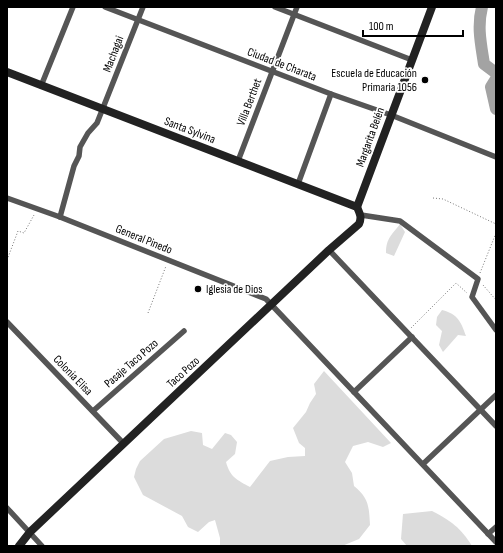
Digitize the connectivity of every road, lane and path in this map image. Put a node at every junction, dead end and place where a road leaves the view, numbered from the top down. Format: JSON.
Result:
{"nodes":[{"id":1,"x":73,"y":7,"type":"edge"},
{"id":2,"x":106,"y":7,"type":"edge"},
{"id":3,"x":143,"y":7,"type":"edge"},
{"id":4,"x":275,"y":7,"type":"edge"},
{"id":5,"x":297,"y":7,"type":"edge"},
{"id":6,"x":432,"y":7,"type":"edge"},
{"id":7,"x":294,"y":14,"type":"junction"},
{"id":8,"x":138,"y":19,"type":"junction"},
{"id":9,"x":412,"y":60,"type":"junction"},
{"id":10,"x":7,"y":72,"type":"edge"},
{"id":11,"x":272,"y":72,"type":"junction"},
{"id":12,"x":41,"y":86,"type":"junction"},
{"id":13,"x":331,"y":94,"type":"junction"},
{"id":14,"x":103,"y":109,"type":"junction"},
{"id":15,"x":391,"y":115,"type":"junction"},
{"id":16,"x":496,"y":157,"type":"edge"},
{"id":17,"x":238,"y":161,"type":"junction"},
{"id":18,"x":298,"y":184,"type":"junction"},
{"id":19,"x":7,"y":198,"type":"edge"},
{"id":20,"x":433,"y":198,"type":"dead end"},
{"id":21,"x":37,"y":209,"type":"junction"},
{"id":22,"x":359,"y":211,"type":"junction"},
{"id":23,"x":60,"y":217,"type":"junction"},
{"id":24,"x":496,"y":224,"type":"edge"},
{"id":25,"x":496,"y":233,"type":"edge"},
{"id":26,"x":329,"y":250,"type":"junction"},
{"id":27,"x":7,"y":260,"type":"edge"},
{"id":28,"x":168,"y":260,"type":"junction"},
{"id":29,"x":478,"y":279,"type":"junction"},
{"id":30,"x":472,"y":297,"type":"junction"},
{"id":31,"x":496,"y":300,"type":"edge"},
{"id":32,"x":271,"y":305,"type":"junction"},
{"id":33,"x":148,"y":313,"type":"dead end"},
{"id":34,"x":7,"y":322,"type":"edge"},
{"id":35,"x":496,"y":330,"type":"edge"},
{"id":36,"x":184,"y":331,"type":"dead end"},
{"id":37,"x":407,"y":332,"type":"junction"},
{"id":38,"x":412,"y":337,"type":"junction"},
{"id":39,"x":354,"y":392,"type":"junction"},
{"id":40,"x":496,"y":395,"type":"edge"},
{"id":41,"x":480,"y":410,"type":"junction"},
{"id":42,"x":92,"y":411,"type":"junction"},
{"id":43,"x":496,"y":426,"type":"edge"},
{"id":44,"x":124,"y":444,"type":"junction"},
{"id":45,"x":423,"y":464,"type":"junction"},
{"id":46,"x":7,"y":508,"type":"edge"},
{"id":47,"x":496,"y":527,"type":"edge"},
{"id":48,"x":30,"y":532,"type":"junction"},
{"id":49,"x":488,"y":534,"type":"junction"},
{"id":50,"x":496,"y":542,"type":"edge"},
{"id":51,"x":19,"y":546,"type":"edge"},
{"id":52,"x":42,"y":546,"type":"edge"}],
"edges":[{"from":1,"to":12,"type":"street"},
{"from":2,"to":8,"type":"street","name":"Ciudad de Charata"},
{"from":3,"to":8,"type":"street","name":"Machagai"},
{"from":4,"to":7,"type":"street"},
{"from":5,"to":7,"type":"street","name":"Villa Berthet"},
{"from":6,"to":9,"type":"street","name":"Margarita Belén"},
{"from":7,"to":9,"type":"street"},
{"from":7,"to":11,"type":"street","name":"Villa Berthet"},
{"from":8,"to":11,"type":"street","name":"Ciudad de Charata"},
{"from":8,"to":14,"type":"street","name":"Machagai"},
{"from":9,"to":15,"type":"street","name":"Margarita Belén"},
{"from":10,"to":12,"type":"street","name":"Santa Sylvina"},
{"from":11,"to":13,"type":"street","name":"Ciudad de Charata"},
{"from":11,"to":17,"type":"street","name":"Villa Berthet"},
{"from":12,"to":14,"type":"street","name":"Santa Sylvina"},
{"from":13,"to":15,"type":"street","name":"Ciudad de Charata"},
{"from":13,"to":18,"type":"street"},
{"from":14,"to":17,"type":"street","name":"Santa Sylvina"},
{"from":14,"to":23,"type":"street","name":"Machagai"},
{"from":15,"to":16,"type":"street","name":"Ciudad de Charata"},
{"from":15,"to":22,"type":"street","name":"Margarita Belén"},
{"from":17,"to":18,"type":"street","name":"Santa Sylvina"},
{"from":18,"to":22,"type":"street","name":"Santa Sylvina"},
{"from":19,"to":21,"type":"street","name":"General Pinedo"},
{"from":20,"to":24,"type":"path"},
{"from":21,"to":23,"type":"street","name":"General Pinedo"},
{"from":21,"to":27,"type":"path"},
{"from":22,"to":26,"type":"street","name":"Taco Pozo"},
{"from":22,"to":29,"type":"street"},
{"from":23,"to":28,"type":"street","name":"General Pinedo"},
{"from":25,"to":29,"type":"path"},
{"from":26,"to":32,"type":"street","name":"Taco Pozo"},
{"from":26,"to":37,"type":"street"},
{"from":28,"to":32,"type":"street","name":"General Pinedo"},
{"from":28,"to":33,"type":"path"},
{"from":29,"to":30,"type":"street"},
{"from":29,"to":31,"type":"path"},
{"from":30,"to":35,"type":"street"},
{"from":30,"to":37,"type":"path"},
{"from":32,"to":39,"type":"street","name":"General Pinedo"},
{"from":32,"to":44,"type":"street","name":"Taco Pozo"},
{"from":34,"to":42,"type":"street","name":"Colonia Elisa"},
{"from":36,"to":42,"type":"street","name":"Pasaje Taco Pozo"},
{"from":37,"to":38,"type":"street"},
{"from":38,"to":39,"type":"street"},
{"from":38,"to":41,"type":"street"},
{"from":39,"to":45,"type":"street","name":"General Pinedo"},
{"from":40,"to":41,"type":"street"},
{"from":41,"to":43,"type":"street"},
{"from":41,"to":45,"type":"street"},
{"from":42,"to":44,"type":"street","name":"Colonia Elisa"},
{"from":44,"to":48,"type":"street","name":"Taco Pozo"},
{"from":45,"to":49,"type":"street","name":"General Pinedo"},
{"from":46,"to":48,"type":"street"},
{"from":47,"to":49,"type":"street"},
{"from":48,"to":51,"type":"street","name":"Taco Pozo"},
{"from":48,"to":52,"type":"street"},
{"from":49,"to":50,"type":"street","name":"General Pinedo"}]}
